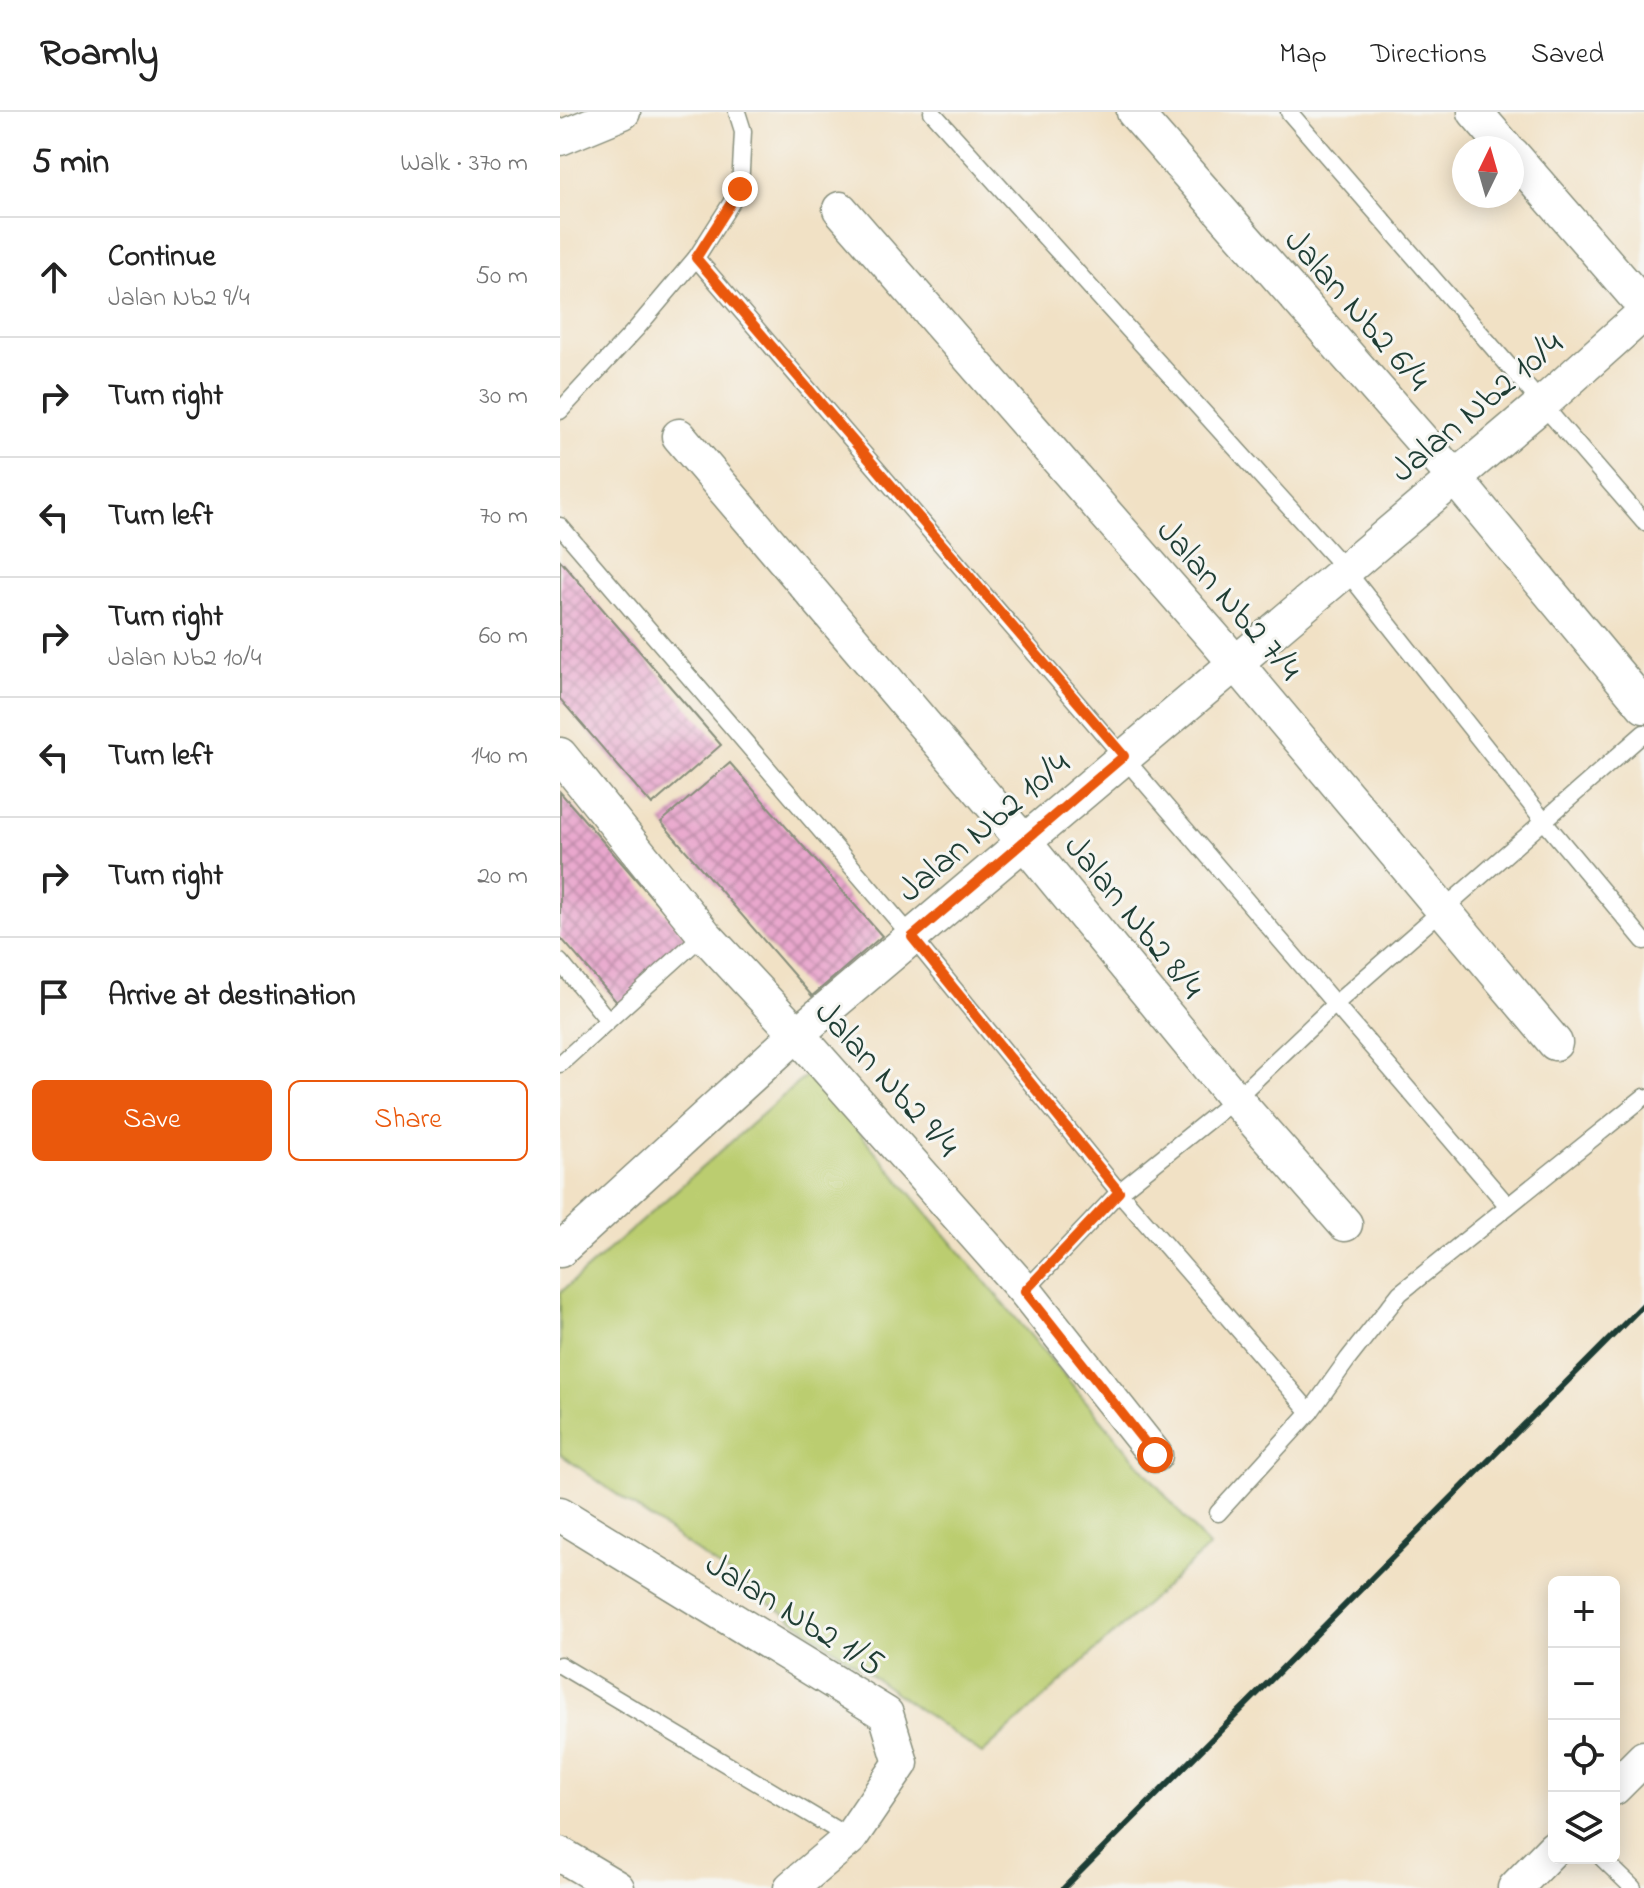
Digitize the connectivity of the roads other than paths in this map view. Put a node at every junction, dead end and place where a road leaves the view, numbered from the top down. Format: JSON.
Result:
{"nodes":[{"id":1,"x":623,"y":112,"type":"edge"},
{"id":2,"x":737,"y":112,"type":"edge"},
{"id":3,"x":932,"y":112,"type":"edge"},
{"id":4,"x":1134,"y":112,"type":"edge"},
{"id":5,"x":1289,"y":112,"type":"edge"},
{"id":6,"x":1475,"y":112,"type":"edge"},
{"id":7,"x":1496,"y":136,"type":"edge"},
{"id":8,"x":560,"y":138,"type":"edge"},
{"id":9,"x":1524,"y":168,"type":"edge"},
{"id":10,"x":840,"y":209,"type":"dead end"},
{"id":11,"x":696,"y":258,"type":"junction"},
{"id":12,"x":1644,"y":306,"type":"edge"},
{"id":13,"x":1644,"y":313,"type":"edge"},
{"id":14,"x":1542,"y":404,"type":"junction"},
{"id":15,"x":560,"y":411,"type":"edge"},
{"id":16,"x":679,"y":436,"type":"dead end"},
{"id":17,"x":1454,"y":477,"type":"junction"},
{"id":18,"x":1644,"y":522,"type":"edge"},
{"id":19,"x":560,"y":526,"type":"edge"},
{"id":20,"x":1345,"y":569,"type":"junction"},
{"id":21,"x":1235,"y":662,"type":"junction"},
{"id":22,"x":1644,"y":706,"type":"edge"},
{"id":23,"x":1644,"y":733,"type":"edge"},
{"id":24,"x":560,"y":755,"type":"edge"},
{"id":25,"x":1124,"y":756,"type":"junction"},
{"id":26,"x":1544,"y":821,"type":"junction"},
{"id":27,"x":1024,"y":842,"type":"junction"},
{"id":28,"x":1441,"y":909,"type":"junction"},
{"id":29,"x":704,"y":934,"type":"junction"},
{"id":30,"x":912,"y":937,"type":"junction"},
{"id":31,"x":1644,"y":941,"type":"edge"},
{"id":32,"x":560,"y":962,"type":"edge"},
{"id":33,"x":1334,"y":1005,"type":"junction"},
{"id":34,"x":608,"y":1020,"type":"junction"},
{"id":35,"x":797,"y":1034,"type":"junction"},
{"id":36,"x":1555,"y":1043,"type":"dead end"},
{"id":37,"x":560,"y":1064,"type":"edge"},
{"id":38,"x":1644,"y":1097,"type":"edge"},
{"id":39,"x":1235,"y":1099,"type":"junction"},
{"id":40,"x":1119,"y":1192,"type":"junction"},
{"id":41,"x":1508,"y":1206,"type":"junction"},
{"id":42,"x":1345,"y":1224,"type":"dead end"},
{"id":43,"x":560,"y":1250,"type":"edge"},
{"id":44,"x":1025,"y":1291,"type":"junction"},
{"id":45,"x":1310,"y":1412,"type":"junction"},
{"id":46,"x":1155,"y":1455,"type":"dead end"},
{"id":47,"x":1218,"y":1513,"type":"dead end"},
{"id":48,"x":560,"y":1514,"type":"edge"},
{"id":49,"x":560,"y":1665,"type":"edge"},
{"id":50,"x":1644,"y":1758,"type":"edge"},
{"id":51,"x":1620,"y":1782,"type":"edge"},
{"id":52,"x":850,"y":1838,"type":"junction"},
{"id":53,"x":560,"y":1854,"type":"edge"},
{"id":54,"x":1548,"y":1854,"type":"edge"},
{"id":55,"x":1608,"y":1864,"type":"edge"},
{"id":56,"x":617,"y":1888,"type":"edge"},
{"id":57,"x":791,"y":1888,"type":"edge"},
{"id":58,"x":1515,"y":1888,"type":"edge"},
{"id":59,"x":1633,"y":1888,"type":"edge"}],
"edges":[{"from":1,"to":8,"type":"street"},
{"from":2,"to":11,"type":"lane"},
{"from":3,"to":20,"type":"lane"},
{"from":4,"to":17,"type":"street","name":"Jalan Nb2 6/4"},
{"from":5,"to":14,"type":"lane"},
{"from":6,"to":7,"type":"street"},
{"from":9,"to":12,"type":"street"},
{"from":10,"to":21,"type":"street","name":"Jalan Nb2 7/4"},
{"from":11,"to":15,"type":"lane"},
{"from":11,"to":25,"type":"lane"},
{"from":13,"to":14,"type":"street","name":"Jalan Nb2 10/4"},
{"from":14,"to":17,"type":"street","name":"Jalan Nb2 10/4"},
{"from":14,"to":18,"type":"lane"},
{"from":16,"to":27,"type":"street","name":"Jalan Nb2 8/4"},
{"from":17,"to":20,"type":"street","name":"Jalan Nb2 10/4"},
{"from":17,"to":22,"type":"street","name":"Jalan Nb2 6/4"},
{"from":19,"to":30,"type":"lane"},
{"from":20,"to":21,"type":"street","name":"Jalan Nb2 10/4"},
{"from":20,"to":26,"type":"lane"},
{"from":21,"to":25,"type":"street","name":"Jalan Nb2 10/4"},
{"from":21,"to":28,"type":"street","name":"Jalan Nb2 7/4"},
{"from":23,"to":26,"type":"lane"},
{"from":24,"to":29,"type":"street","name":"Jalan Nb2 9/4"},
{"from":25,"to":27,"type":"street","name":"Jalan Nb2 10/4"},
{"from":25,"to":33,"type":"lane"},
{"from":26,"to":28,"type":"lane"},
{"from":26,"to":31,"type":"lane"},
{"from":27,"to":30,"type":"street","name":"Jalan Nb2 10/4"},
{"from":27,"to":39,"type":"street","name":"Jalan Nb2 8/4"},
{"from":28,"to":33,"type":"lane"},
{"from":28,"to":36,"type":"street","name":"Jalan Nb2 7/4"},
{"from":29,"to":34,"type":"lane"},
{"from":29,"to":35,"type":"street","name":"Jalan Nb2 9/4"},
{"from":30,"to":35,"type":"street","name":"Jalan Nb2 10/4"},
{"from":30,"to":40,"type":"lane"},
{"from":32,"to":34,"type":"lane"},
{"from":33,"to":39,"type":"lane"},
{"from":33,"to":41,"type":"lane"},
{"from":34,"to":37,"type":"lane"},
{"from":35,"to":43,"type":"street","name":"Jalan Nb2 10/4"},
{"from":35,"to":44,"type":"street","name":"Jalan Nb2 9/4"},
{"from":38,"to":41,"type":"lane"},
{"from":39,"to":40,"type":"lane"},
{"from":39,"to":42,"type":"street","name":"Jalan Nb2 8/4"},
{"from":40,"to":44,"type":"lane"},
{"from":40,"to":45,"type":"lane"},
{"from":41,"to":45,"type":"lane"},
{"from":44,"to":46,"type":"street","name":"Jalan Nb2 9/4"},
{"from":45,"to":47,"type":"lane"},
{"from":48,"to":52,"type":"street","name":"Jalan Nb2 1/5"},
{"from":49,"to":52,"type":"lane"},
{"from":50,"to":51,"type":"street"},
{"from":52,"to":57,"type":"street","name":"Jalan Nb2 1/5"},
{"from":53,"to":56,"type":"street"},
{"from":54,"to":58,"type":"street"},
{"from":55,"to":59,"type":"lane"}]}
